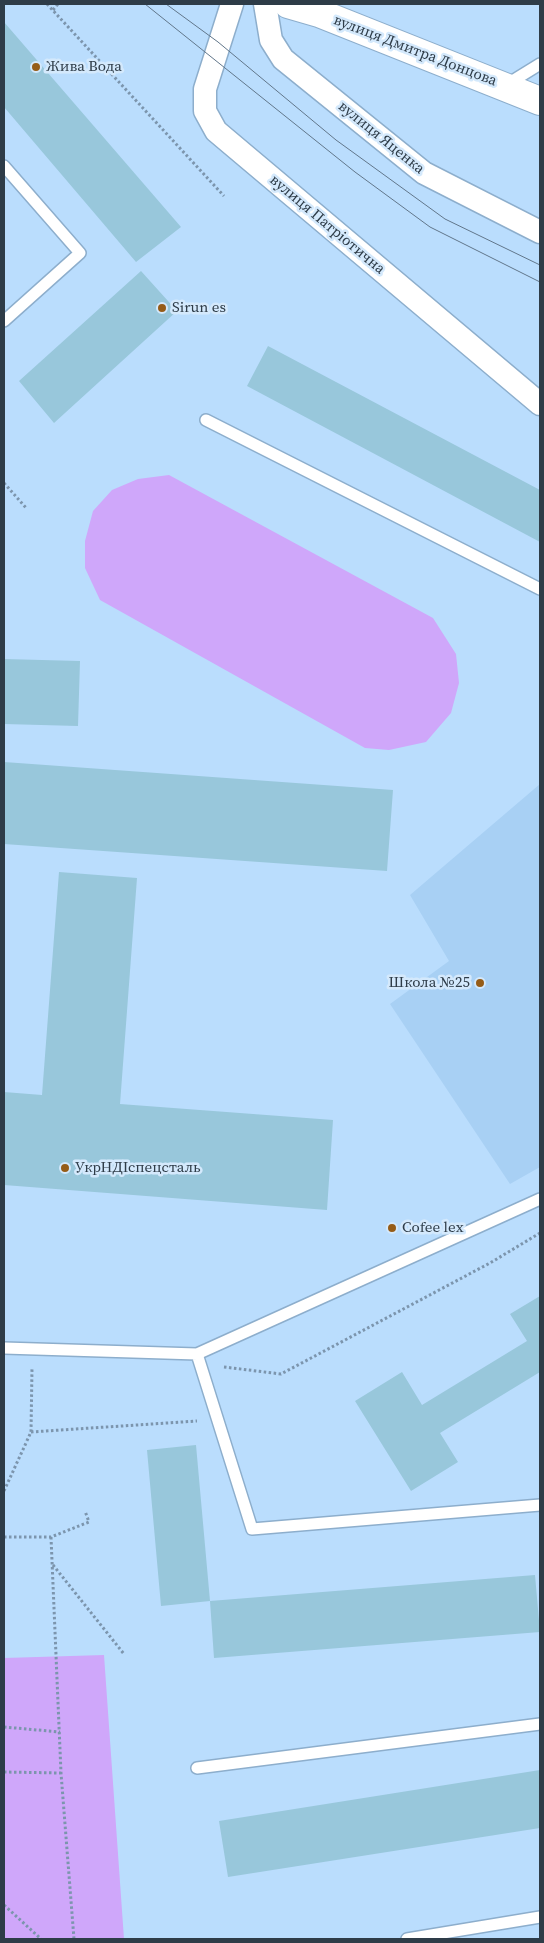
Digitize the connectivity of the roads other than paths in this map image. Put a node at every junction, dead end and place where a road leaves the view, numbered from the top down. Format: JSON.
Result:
{"nodes":[{"id":1,"x":232,"y":4,"type":"edge"},
{"id":2,"x":265,"y":4,"type":"edge"},
{"id":3,"x":288,"y":4,"type":"edge"},
{"id":4,"x":540,"y":64,"type":"edge"},
{"id":5,"x":504,"y":86,"type":"junction"},
{"id":6,"x":540,"y":101,"type":"edge"},
{"id":7,"x":4,"y":166,"type":"edge"},
{"id":8,"x":540,"y":232,"type":"edge"},
{"id":9,"x":4,"y":321,"type":"edge"},
{"id":10,"x":540,"y":404,"type":"edge"},
{"id":11,"x":206,"y":420,"type":"dead end"},
{"id":12,"x":540,"y":589,"type":"edge"},
{"id":13,"x":540,"y":1199,"type":"edge"},
{"id":14,"x":4,"y":1348,"type":"edge"},
{"id":15,"x":197,"y":1354,"type":"junction"},
{"id":16,"x":540,"y":1505,"type":"edge"},
{"id":17,"x":540,"y":1724,"type":"edge"},
{"id":18,"x":198,"y":1768,"type":"dead end"},
{"id":19,"x":540,"y":1917,"type":"edge"},
{"id":20,"x":407,"y":1939,"type":"edge"}],
"edges":[{"from":1,"to":10,"type":"street","name":"вулиця Патріотична"},
{"from":2,"to":8,"type":"street","name":"вулиця Яценка"},
{"from":3,"to":5,"type":"street","name":"вулиця Дмитра Донцова"},
{"from":4,"to":5,"type":"lane"},
{"from":5,"to":6,"type":"street","name":"вулиця Дмитра Донцова"},
{"from":7,"to":9,"type":"lane"},
{"from":11,"to":12,"type":"lane"},
{"from":13,"to":15,"type":"lane"},
{"from":14,"to":15,"type":"lane"},
{"from":15,"to":16,"type":"lane"},
{"from":17,"to":18,"type":"lane"},
{"from":19,"to":20,"type":"lane"}]}
